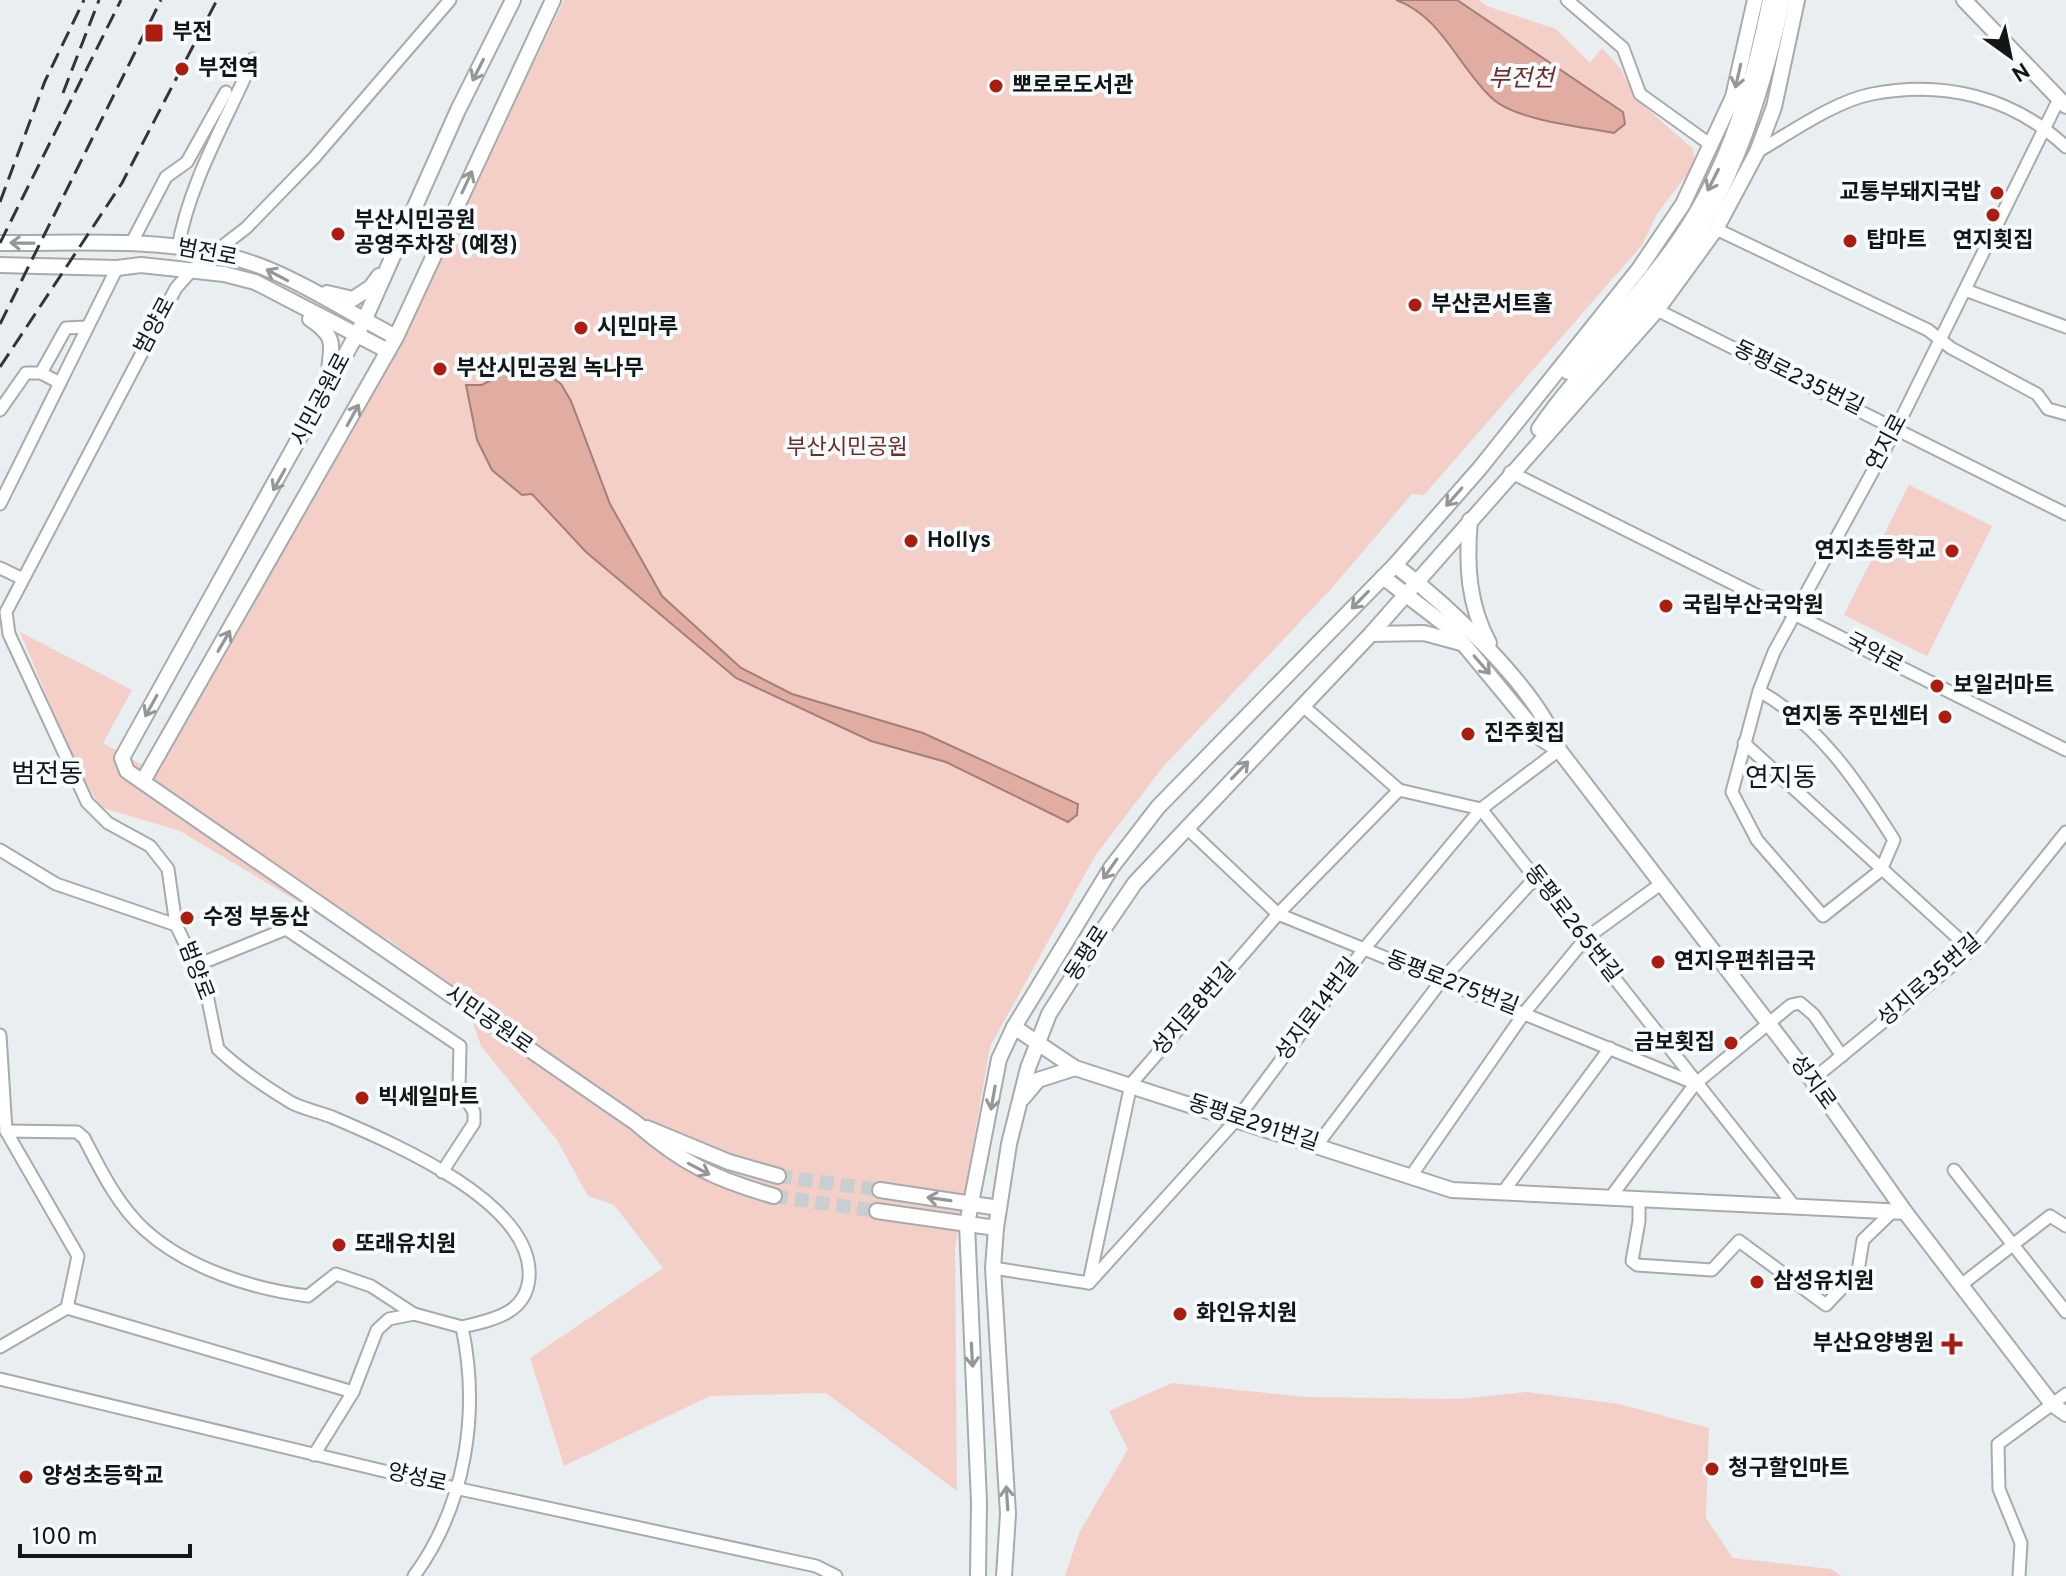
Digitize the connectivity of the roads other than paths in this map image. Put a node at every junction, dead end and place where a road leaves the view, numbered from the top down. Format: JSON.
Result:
{"nodes":[{"id":1,"x":450,"y":0,"type":"edge"},
{"id":2,"x":513,"y":0,"type":"edge"},
{"id":3,"x":553,"y":0,"type":"edge"},
{"id":4,"x":1567,"y":0,"type":"edge"},
{"id":5,"x":1755,"y":0,"type":"edge"},
{"id":6,"x":1770,"y":0,"type":"edge"},
{"id":7,"x":1783,"y":0,"type":"edge"},
{"id":8,"x":1797,"y":0,"type":"edge"},
{"id":9,"x":1964,"y":0,"type":"edge"},
{"id":10,"x":253,"y":59,"type":"dead end"},
{"id":11,"x":226,"y":92,"type":"dead end"},
{"id":12,"x":2063,"y":103,"type":"edge"},
{"id":13,"x":2046,"y":129,"type":"junction"},
{"id":14,"x":1711,"y":145,"type":"junction"},
{"id":15,"x":2066,"y":147,"type":"edge"},
{"id":16,"x":1757,"y":152,"type":"junction"},
{"id":17,"x":1716,"y":229,"type":"junction"},
{"id":18,"x":132,"y":242,"type":"junction"},
{"id":19,"x":0,"y":243,"type":"edge"},
{"id":20,"x":178,"y":248,"type":"junction"},
{"id":21,"x":214,"y":255,"type":"junction"},
{"id":22,"x":390,"y":264,"type":"junction"},
{"id":23,"x":0,"y":265,"type":"edge"},
{"id":24,"x":117,"y":268,"type":"junction"},
{"id":25,"x":193,"y":269,"type":"junction"},
{"id":26,"x":1654,"y":285,"type":"junction"},
{"id":27,"x":1965,"y":290,"type":"junction"},
{"id":28,"x":311,"y":293,"type":"junction"},
{"id":29,"x":296,"y":304,"type":"junction"},
{"id":30,"x":1657,"y":310,"type":"junction"},
{"id":31,"x":364,"y":321,"type":"junction"},
{"id":32,"x":87,"y":327,"type":"junction"},
{"id":33,"x":2066,"y":327,"type":"edge"},
{"id":34,"x":356,"y":335,"type":"junction"},
{"id":35,"x":396,"y":337,"type":"junction"},
{"id":36,"x":1941,"y":339,"type":"junction"},
{"id":37,"x":388,"y":351,"type":"junction"},
{"id":38,"x":41,"y":373,"type":"junction"},
{"id":39,"x":60,"y":383,"type":"junction"},
{"id":40,"x":329,"y":387,"type":"junction"},
{"id":41,"x":0,"y":410,"type":"edge"},
{"id":42,"x":2066,"y":414,"type":"edge"},
{"id":43,"x":1897,"y":427,"type":"junction"},
{"id":44,"x":1480,"y":468,"type":"junction"},
{"id":45,"x":1510,"y":472,"type":"junction"},
{"id":46,"x":0,"y":504,"type":"edge"},
{"id":47,"x":2066,"y":514,"type":"edge"},
{"id":48,"x":1470,"y":520,"type":"junction"},
{"id":49,"x":1395,"y":565,"type":"junction"},
{"id":50,"x":0,"y":568,"type":"edge"},
{"id":51,"x":1383,"y":577,"type":"junction"},
{"id":52,"x":21,"y":578,"type":"junction"},
{"id":53,"x":1417,"y":582,"type":"junction"},
{"id":54,"x":1406,"y":595,"type":"junction"},
{"id":55,"x":1796,"y":615,"type":"junction"},
{"id":56,"x":1371,"y":634,"type":"junction"},
{"id":57,"x":1464,"y":645,"type":"junction"},
{"id":58,"x":1494,"y":654,"type":"junction"},
{"id":59,"x":1759,"y":691,"type":"junction"},
{"id":60,"x":1302,"y":705,"type":"junction"},
{"id":61,"x":1744,"y":743,"type":"junction"},
{"id":62,"x":1559,"y":750,"type":"junction"},
{"id":63,"x":2066,"y":750,"type":"edge"},
{"id":64,"x":143,"y":781,"type":"junction"},
{"id":65,"x":1399,"y":790,"type":"junction"},
{"id":66,"x":1481,"y":809,"type":"junction"},
{"id":67,"x":1186,"y":827,"type":"junction"},
{"id":68,"x":2066,"y":832,"type":"edge"},
{"id":69,"x":0,"y":850,"type":"edge"},
{"id":70,"x":1881,"y":870,"type":"junction"},
{"id":71,"x":1536,"y":877,"type":"junction"},
{"id":72,"x":1662,"y":883,"type":"junction"},
{"id":73,"x":1278,"y":914,"type":"junction"},
{"id":74,"x":176,"y":925,"type":"junction"},
{"id":75,"x":1585,"y":939,"type":"junction"},
{"id":76,"x":1364,"y":949,"type":"junction"},
{"id":77,"x":1971,"y":950,"type":"junction"},
{"id":78,"x":197,"y":965,"type":"junction"},
{"id":79,"x":1442,"y":980,"type":"junction"},
{"id":80,"x":1525,"y":1012,"type":"junction"},
{"id":81,"x":1768,"y":1024,"type":"junction"},
{"id":82,"x":1014,"y":1027,"type":"junction"},
{"id":83,"x":0,"y":1035,"type":"edge"},
{"id":84,"x":1037,"y":1040,"type":"junction"},
{"id":85,"x":1610,"y":1048,"type":"junction"},
{"id":86,"x":1842,"y":1056,"type":"junction"},
{"id":87,"x":1075,"y":1068,"type":"junction"},
{"id":88,"x":1812,"y":1080,"type":"junction"},
{"id":89,"x":1131,"y":1084,"type":"junction"},
{"id":90,"x":1695,"y":1084,"type":"junction"},
{"id":91,"x":1018,"y":1105,"type":"junction"},
{"id":92,"x":1237,"y":1119,"type":"junction"},
{"id":93,"x":636,"y":1123,"type":"junction"},
{"id":94,"x":6,"y":1131,"type":"junction"},
{"id":95,"x":1317,"y":1145,"type":"junction"},
{"id":96,"x":1954,"y":1170,"type":"dead end"},
{"id":97,"x":442,"y":1172,"type":"junction"},
{"id":98,"x":778,"y":1176,"type":"tunnel mouth"},
{"id":99,"x":1411,"y":1176,"type":"junction"},
{"id":100,"x":880,"y":1190,"type":"tunnel mouth"},
{"id":101,"x":1503,"y":1192,"type":"junction"},
{"id":102,"x":774,"y":1196,"type":"tunnel mouth"},
{"id":103,"x":1610,"y":1198,"type":"junction"},
{"id":104,"x":1639,"y":1199,"type":"junction"},
{"id":105,"x":971,"y":1204,"type":"junction"},
{"id":106,"x":1795,"y":1207,"type":"junction"},
{"id":107,"x":999,"y":1208,"type":"junction"},
{"id":108,"x":877,"y":1211,"type":"tunnel mouth"},
{"id":109,"x":1899,"y":1212,"type":"junction"},
{"id":110,"x":967,"y":1224,"type":"junction"},
{"id":111,"x":2066,"y":1226,"type":"edge"},
{"id":112,"x":996,"y":1228,"type":"junction"},
{"id":113,"x":2013,"y":1245,"type":"junction"},
{"id":114,"x":993,"y":1268,"type":"junction"},
{"id":115,"x":1089,"y":1283,"type":"junction"},
{"id":116,"x":1961,"y":1285,"type":"junction"},
{"id":117,"x":2064,"y":1307,"type":"edge"},
{"id":118,"x":67,"y":1308,"type":"junction"},
{"id":119,"x":414,"y":1314,"type":"junction"},
{"id":120,"x":462,"y":1327,"type":"junction"},
{"id":121,"x":0,"y":1347,"type":"edge"},
{"id":122,"x":0,"y":1379,"type":"edge"},
{"id":123,"x":353,"y":1392,"type":"junction"},
{"id":124,"x":2066,"y":1394,"type":"edge"},
{"id":125,"x":2052,"y":1404,"type":"junction"},
{"id":126,"x":2066,"y":1414,"type":"edge"},
{"id":127,"x":314,"y":1455,"type":"junction"},
{"id":128,"x":455,"y":1488,"type":"junction"},
{"id":129,"x":414,"y":1576,"type":"edge"},
{"id":130,"x":836,"y":1576,"type":"edge"},
{"id":131,"x":978,"y":1576,"type":"edge"},
{"id":132,"x":1004,"y":1576,"type":"edge"},
{"id":133,"x":2019,"y":1576,"type":"edge"}],
"edges":[{"from":1,"to":21,"type":"street"},
{"from":2,"to":22,"type":"main road","name":"시민공원로","one_way":true},
{"from":35,"to":3,"type":"main road","name":"시민공원로","one_way":true},
{"from":4,"to":14,"type":"street"},
{"from":5,"to":14,"type":"main road","one_way":true},
{"from":6,"to":26,"type":"main road","one_way":true},
{"from":7,"to":26,"type":"main road"},
{"from":8,"to":16,"type":"main road"},
{"from":9,"to":12,"type":"main road"},
{"from":10,"to":20,"type":"street"},
{"from":11,"to":18,"type":"street"},
{"from":12,"to":13,"type":"street","name":"연지로"},
{"from":13,"to":15,"type":"street"},
{"from":13,"to":16,"type":"street"},
{"from":13,"to":27,"type":"street","name":"연지로"},
{"from":14,"to":44,"type":"main road"},
{"from":16,"to":17,"type":"main road"},
{"from":17,"to":30,"type":"main road"},
{"from":17,"to":36,"type":"street"},
{"from":18,"to":19,"type":"main road","name":"범전로","one_way":true},
{"from":18,"to":20,"type":"main road","name":"범전로"},
{"from":20,"to":21,"type":"main road","name":"범전로"},
{"from":21,"to":25,"type":"street","name":"범양로"},
{"from":28,"to":21,"type":"main road","name":"범전로","one_way":true},
{"from":22,"to":28,"type":"main road"},
{"from":22,"to":31,"type":"main road","name":"시민공원로"},
{"from":23,"to":24,"type":"main road","name":"범전로"},
{"from":24,"to":25,"type":"main road","name":"범전로"},
{"from":24,"to":32,"type":"street"},
{"from":25,"to":29,"type":"main road","name":"범전로"},
{"from":25,"to":52,"type":"street","name":"범양로"},
{"from":26,"to":44,"type":"main road"},
{"from":26,"to":45,"type":"main road"},
{"from":27,"to":33,"type":"street"},
{"from":27,"to":36,"type":"street","name":"연지로"},
{"from":28,"to":31,"type":"main road","name":"범전로"},
{"from":29,"to":34,"type":"main road","name":"범전로"},
{"from":29,"to":40,"type":"main road"},
{"from":30,"to":43,"type":"street","name":"동평로235번길"},
{"from":30,"to":45,"type":"main road"},
{"from":31,"to":34,"type":"main road","name":"시민공원로"},
{"from":31,"to":35,"type":"main road","name":"범전로"},
{"from":32,"to":38,"type":"street"},
{"from":32,"to":39,"type":"street"},
{"from":34,"to":37,"type":"main road","name":"범전로"},
{"from":34,"to":40,"type":"main road","name":"시민공원로"},
{"from":35,"to":37,"type":"main road","name":"시민공원로"},
{"from":36,"to":42,"type":"street"},
{"from":36,"to":43,"type":"street","name":"연지로"},
{"from":64,"to":37,"type":"main road","name":"시민공원로","one_way":true},
{"from":38,"to":39,"type":"street"},
{"from":38,"to":41,"type":"street"},
{"from":39,"to":46,"type":"street"},
{"from":40,"to":64,"type":"main road","name":"시민공원로","one_way":true},
{"from":43,"to":47,"type":"street","name":"동평로235번길"},
{"from":43,"to":55,"type":"street","name":"연지로"},
{"from":44,"to":49,"type":"main road","name":"동평로","one_way":true},
{"from":45,"to":48,"type":"main road","name":"동평로"},
{"from":45,"to":55,"type":"street","name":"국악로"},
{"from":48,"to":53,"type":"main road","name":"동평로"},
{"from":48,"to":58,"type":"main road","name":"성지로"},
{"from":49,"to":51,"type":"main road","name":"동평로"},
{"from":49,"to":53,"type":"main road","name":"성지로"},
{"from":50,"to":52,"type":"street"},
{"from":51,"to":54,"type":"main road","name":"성지로"},
{"from":51,"to":82,"type":"main road","name":"동평로","one_way":true},
{"from":52,"to":74,"type":"street","name":"범양로"},
{"from":53,"to":54,"type":"main road","name":"동평로"},
{"from":53,"to":58,"type":"main road","name":"성지로"},
{"from":54,"to":56,"type":"main road","name":"동평로"},
{"from":54,"to":57,"type":"main road","name":"성지로"},
{"from":55,"to":59,"type":"street","name":"연지로"},
{"from":55,"to":63,"type":"street","name":"국악로"},
{"from":56,"to":57,"type":"main road"},
{"from":56,"to":60,"type":"main road","name":"동평로"},
{"from":57,"to":62,"type":"main road","name":"성지로","one_way":true},
{"from":58,"to":62,"type":"main road","name":"성지로"},
{"from":59,"to":61,"type":"street","name":"연지로"},
{"from":59,"to":70,"type":"street"},
{"from":60,"to":65,"type":"street"},
{"from":67,"to":60,"type":"main road","name":"동평로","one_way":true},
{"from":61,"to":70,"type":"street"},
{"from":61,"to":70,"type":"street","name":"연지로"},
{"from":62,"to":66,"type":"street","name":"성지로14번길"},
{"from":62,"to":72,"type":"main road","name":"성지로"},
{"from":64,"to":93,"type":"main road","name":"시민공원로"},
{"from":65,"to":66,"type":"street"},
{"from":65,"to":73,"type":"street","name":"성지로8번길"},
{"from":66,"to":71,"type":"street","name":"동평로265번길"},
{"from":66,"to":76,"type":"street","name":"성지로14번길"},
{"from":67,"to":73,"type":"street","name":"동평로275번길"},
{"from":67,"to":84,"type":"main road","name":"동평로"},
{"from":68,"to":77,"type":"street","name":"성지로35번길"},
{"from":69,"to":74,"type":"street"},
{"from":70,"to":77,"type":"street"},
{"from":71,"to":75,"type":"street","name":"동평로265번길"},
{"from":71,"to":79,"type":"street"},
{"from":72,"to":75,"type":"street"},
{"from":72,"to":81,"type":"main road","name":"성지로"},
{"from":73,"to":76,"type":"street","name":"동평로275번길"},
{"from":73,"to":89,"type":"street","name":"성지로8번길"},
{"from":74,"to":78,"type":"street","name":"범양로"},
{"from":75,"to":80,"type":"street"},
{"from":75,"to":90,"type":"street","name":"동평로265번길"},
{"from":76,"to":79,"type":"street","name":"동평로275번길"},
{"from":76,"to":92,"type":"street","name":"성지로14번길"},
{"from":77,"to":86,"type":"street","name":"성지로35번길"},
{"from":78,"to":97,"type":"street","name":"범양로"},
{"from":78,"to":97,"type":"street"},
{"from":79,"to":80,"type":"street","name":"동평로275번길"},
{"from":79,"to":95,"type":"street"},
{"from":80,"to":85,"type":"street","name":"동평로275번길"},
{"from":80,"to":99,"type":"street"},
{"from":81,"to":86,"type":"street"},
{"from":81,"to":88,"type":"main road","name":"성지로"},
{"from":81,"to":90,"type":"street"},
{"from":82,"to":84,"type":"main road","name":"동평로291번길"},
{"from":82,"to":105,"type":"main road","name":"동평로","one_way":true},
{"from":83,"to":94,"type":"street"},
{"from":84,"to":87,"type":"main road","name":"동평로291번길"},
{"from":84,"to":91,"type":"main road","name":"동평로"},
{"from":85,"to":90,"type":"street","name":"동평로275번길"},
{"from":85,"to":101,"type":"street"},
{"from":86,"to":88,"type":"street","name":"성지로35번길"},
{"from":87,"to":89,"type":"main road","name":"동평로291번길"},
{"from":87,"to":91,"type":"main road"},
{"from":88,"to":109,"type":"main road","name":"성지로"},
{"from":89,"to":92,"type":"main road","name":"동평로291번길"},
{"from":89,"to":115,"type":"street","name":"성지로8번길"},
{"from":90,"to":103,"type":"street"},
{"from":90,"to":106,"type":"street","name":"동평로265번길"},
{"from":91,"to":107,"type":"main road","name":"동평로"},
{"from":92,"to":95,"type":"main road","name":"동평로291번길"},
{"from":92,"to":115,"type":"street","name":"성지로14번길"},
{"from":93,"to":98,"type":"main road","name":"시민공원로"},
{"from":93,"to":102,"type":"main road","name":"시민공원로","one_way":true},
{"from":94,"to":118,"type":"street"},
{"from":94,"to":119,"type":"street"},
{"from":95,"to":99,"type":"main road","name":"동평로291번길"},
{"from":96,"to":113,"type":"street"},
{"from":97,"to":120,"type":"street","name":"범양로"},
{"from":99,"to":101,"type":"main road","name":"동평로291번길"},
{"from":105,"to":100,"type":"main road","one_way":true},
{"from":101,"to":103,"type":"main road","name":"동평로291번길"},
{"from":103,"to":104,"type":"main road","name":"동평로291번길"},
{"from":104,"to":106,"type":"main road","name":"동평로291번길"},
{"from":104,"to":109,"type":"street"},
{"from":105,"to":107,"type":"main road"},
{"from":105,"to":110,"type":"main road","name":"동평로"},
{"from":106,"to":109,"type":"main road","name":"동평로291번길"},
{"from":107,"to":112,"type":"main road","name":"동평로"},
{"from":108,"to":110,"type":"main road"},
{"from":109,"to":116,"type":"main road","name":"성지로"},
{"from":110,"to":112,"type":"main road"},
{"from":110,"to":131,"type":"main road","name":"동평로","one_way":true},
{"from":111,"to":113,"type":"street"},
{"from":112,"to":114,"type":"main road","name":"동평로"},
{"from":113,"to":116,"type":"street"},
{"from":113,"to":117,"type":"street"},
{"from":114,"to":115,"type":"street"},
{"from":132,"to":114,"type":"main road","name":"동평로","one_way":true},
{"from":116,"to":125,"type":"main road","name":"성지로"},
{"from":118,"to":121,"type":"street"},
{"from":118,"to":123,"type":"street"},
{"from":119,"to":120,"type":"street"},
{"from":119,"to":123,"type":"street"},
{"from":120,"to":128,"type":"street"},
{"from":122,"to":127,"type":"street","name":"양성로"},
{"from":123,"to":127,"type":"street"},
{"from":124,"to":125,"type":"street"},
{"from":125,"to":126,"type":"main road","name":"성지로"},
{"from":125,"to":133,"type":"street"},
{"from":127,"to":128,"type":"street","name":"양성로"},
{"from":128,"to":129,"type":"street"},
{"from":128,"to":130,"type":"street","name":"양성로"}]}
